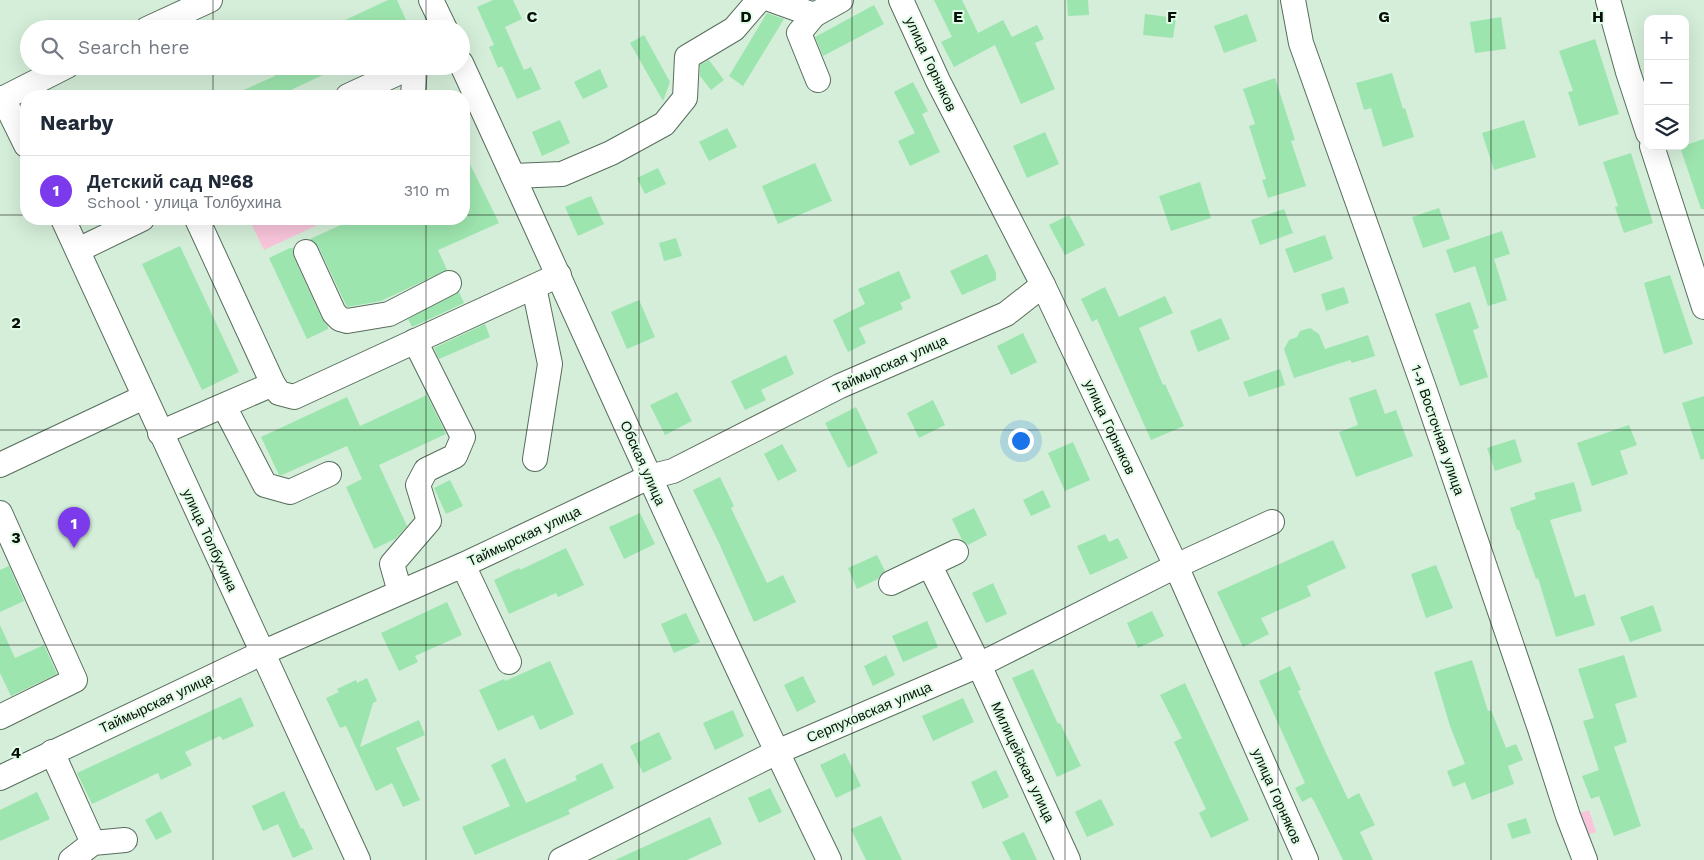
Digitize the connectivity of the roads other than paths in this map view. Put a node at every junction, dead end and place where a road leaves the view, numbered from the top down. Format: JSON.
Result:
{"nodes":[{"id":1,"x":210,"y":0,"type":"edge"},
{"id":2,"x":431,"y":0,"type":"edge"},
{"id":3,"x":759,"y":0,"type":"edge"},
{"id":4,"x":772,"y":0,"type":"edge"},
{"id":5,"x":841,"y":0,"type":"edge"},
{"id":6,"x":901,"y":0,"type":"edge"},
{"id":7,"x":1293,"y":0,"type":"edge"},
{"id":8,"x":1608,"y":0,"type":"edge"},
{"id":9,"x":814,"y":15,"type":"junction"},
{"id":10,"x":167,"y":20,"type":"edge"},
{"id":11,"x":441,"y":20,"type":"edge"},
{"id":12,"x":50,"y":75,"type":"edge"},
{"id":13,"x":394,"y":75,"type":"edge"},
{"id":14,"x":414,"y":75,"type":"edge"},
{"id":15,"x":466,"y":75,"type":"edge"},
{"id":16,"x":818,"y":80,"type":"dead end"},
{"id":17,"x":20,"y":90,"type":"edge"},
{"id":18,"x":20,"y":90,"type":"edge"},
{"id":19,"x":361,"y":90,"type":"edge"},
{"id":20,"x":413,"y":90,"type":"edge"},
{"id":21,"x":2,"y":99,"type":"edge"},
{"id":22,"x":1644,"y":122,"type":"edge"},
{"id":23,"x":20,"y":133,"type":"edge"},
{"id":24,"x":1653,"y":150,"type":"edge"},
{"id":25,"x":513,"y":176,"type":"junction"},
{"id":26,"x":66,"y":225,"type":"edge"},
{"id":27,"x":130,"y":225,"type":"edge"},
{"id":28,"x":200,"y":225,"type":"edge"},
{"id":29,"x":78,"y":250,"type":"junction"},
{"id":30,"x":306,"y":252,"type":"dead end"},
{"id":31,"x":559,"y":275,"type":"junction"},
{"id":32,"x":449,"y":283,"type":"dead end"},
{"id":33,"x":1043,"y":285,"type":"junction"},
{"id":34,"x":534,"y":287,"type":"junction"},
{"id":35,"x":1704,"y":307,"type":"edge"},
{"id":36,"x":389,"y":314,"type":"junction"},
{"id":37,"x":410,"y":343,"type":"junction"},
{"id":38,"x":273,"y":384,"type":"junction"},
{"id":39,"x":144,"y":397,"type":"junction"},
{"id":40,"x":224,"y":406,"type":"junction"},
{"id":41,"x":160,"y":433,"type":"junction"},
{"id":42,"x":535,"y":459,"type":"dead end"},
{"id":43,"x":0,"y":465,"type":"edge"},
{"id":44,"x":329,"y":474,"type":"dead end"},
{"id":45,"x":649,"y":477,"type":"junction"},
{"id":46,"x":0,"y":513,"type":"edge"},
{"id":47,"x":1272,"y":522,"type":"dead end"},
{"id":48,"x":956,"y":552,"type":"dead end"},
{"id":49,"x":463,"y":565,"type":"junction"},
{"id":50,"x":930,"y":566,"type":"junction"},
{"id":51,"x":1176,"y":566,"type":"junction"},
{"id":52,"x":891,"y":583,"type":"dead end"},
{"id":53,"x":400,"y":592,"type":"junction"},
{"id":54,"x":262,"y":653,"type":"junction"},
{"id":55,"x":509,"y":662,"type":"dead end"},
{"id":56,"x":979,"y":665,"type":"junction"},
{"id":57,"x":0,"y":717,"type":"edge"},
{"id":58,"x":52,"y":752,"type":"junction"},
{"id":59,"x":777,"y":752,"type":"junction"},
{"id":60,"x":0,"y":778,"type":"edge"},
{"id":61,"x":125,"y":840,"type":"dead end"},
{"id":62,"x":93,"y":843,"type":"junction"},
{"id":63,"x":602,"y":851,"type":"edge"},
{"id":64,"x":71,"y":860,"type":"edge"},
{"id":65,"x":358,"y":860,"type":"edge"},
{"id":66,"x":561,"y":860,"type":"edge"},
{"id":67,"x":829,"y":860,"type":"edge"},
{"id":68,"x":1068,"y":860,"type":"edge"},
{"id":69,"x":1306,"y":860,"type":"edge"},
{"id":70,"x":1585,"y":860,"type":"edge"}],
"edges":[{"from":1,"to":10,"type":"street"},
{"from":2,"to":11,"type":"street"},
{"from":3,"to":25,"type":"street"},
{"from":4,"to":9,"type":"street"},
{"from":5,"to":9,"type":"street"},
{"from":6,"to":33,"type":"street","name":"улица Горняков"},
{"from":7,"to":70,"type":"street","name":"1-я Восточная улица"},
{"from":8,"to":22,"type":"street"},
{"from":9,"to":16,"type":"street"},
{"from":12,"to":17,"type":"street"},
{"from":13,"to":19,"type":"street"},
{"from":14,"to":20,"type":"street"},
{"from":15,"to":25,"type":"street","name":"Обская улица"},
{"from":18,"to":21,"type":"street"},
{"from":21,"to":23,"type":"street"},
{"from":24,"to":35,"type":"street"},
{"from":25,"to":31,"type":"street","name":"Обская улица"},
{"from":26,"to":29,"type":"street","name":"улица Толбухина"},
{"from":27,"to":29,"type":"street"},
{"from":28,"to":38,"type":"street"},
{"from":29,"to":39,"type":"street","name":"улица Толбухина"},
{"from":30,"to":36,"type":"street"},
{"from":31,"to":34,"type":"street"},
{"from":31,"to":45,"type":"street","name":"Обская улица"},
{"from":32,"to":36,"type":"street"},
{"from":33,"to":45,"type":"street","name":"Таймырская улица"},
{"from":33,"to":51,"type":"street","name":"улица Горняков"},
{"from":34,"to":37,"type":"street"},
{"from":34,"to":42,"type":"street"},
{"from":36,"to":37,"type":"street"},
{"from":37,"to":38,"type":"street"},
{"from":37,"to":53,"type":"street"},
{"from":38,"to":40,"type":"street"},
{"from":39,"to":41,"type":"street","name":"улица Толбухина"},
{"from":39,"to":43,"type":"street"},
{"from":40,"to":41,"type":"street"},
{"from":40,"to":44,"type":"street"},
{"from":41,"to":54,"type":"street","name":"улица Толбухина"},
{"from":45,"to":49,"type":"street","name":"Таймырская улица"},
{"from":45,"to":59,"type":"street","name":"Обская улица"},
{"from":46,"to":57,"type":"street"},
{"from":47,"to":51,"type":"street","name":"Серпуховская улица"},
{"from":48,"to":50,"type":"street"},
{"from":49,"to":53,"type":"street","name":"Таймырская улица"},
{"from":49,"to":55,"type":"street"},
{"from":50,"to":52,"type":"street"},
{"from":50,"to":56,"type":"street","name":"Милицейская улица"},
{"from":51,"to":56,"type":"street","name":"Серпуховская улица"},
{"from":51,"to":69,"type":"street","name":"улица Горняков"},
{"from":53,"to":54,"type":"street","name":"Таймырская улица"},
{"from":54,"to":58,"type":"street","name":"Таймырская улица"},
{"from":54,"to":65,"type":"street","name":"улица Толбухина"},
{"from":56,"to":59,"type":"street","name":"Серпуховская улица"},
{"from":56,"to":68,"type":"street","name":"Милицейская улица"},
{"from":58,"to":60,"type":"street","name":"Таймырская улица"},
{"from":58,"to":62,"type":"street"},
{"from":59,"to":63,"type":"street","name":"Серпуховская улица"},
{"from":59,"to":67,"type":"street","name":"Обская улица"},
{"from":61,"to":62,"type":"street"},
{"from":62,"to":64,"type":"street"},
{"from":63,"to":66,"type":"street","name":"Серпуховская улица"}]}
